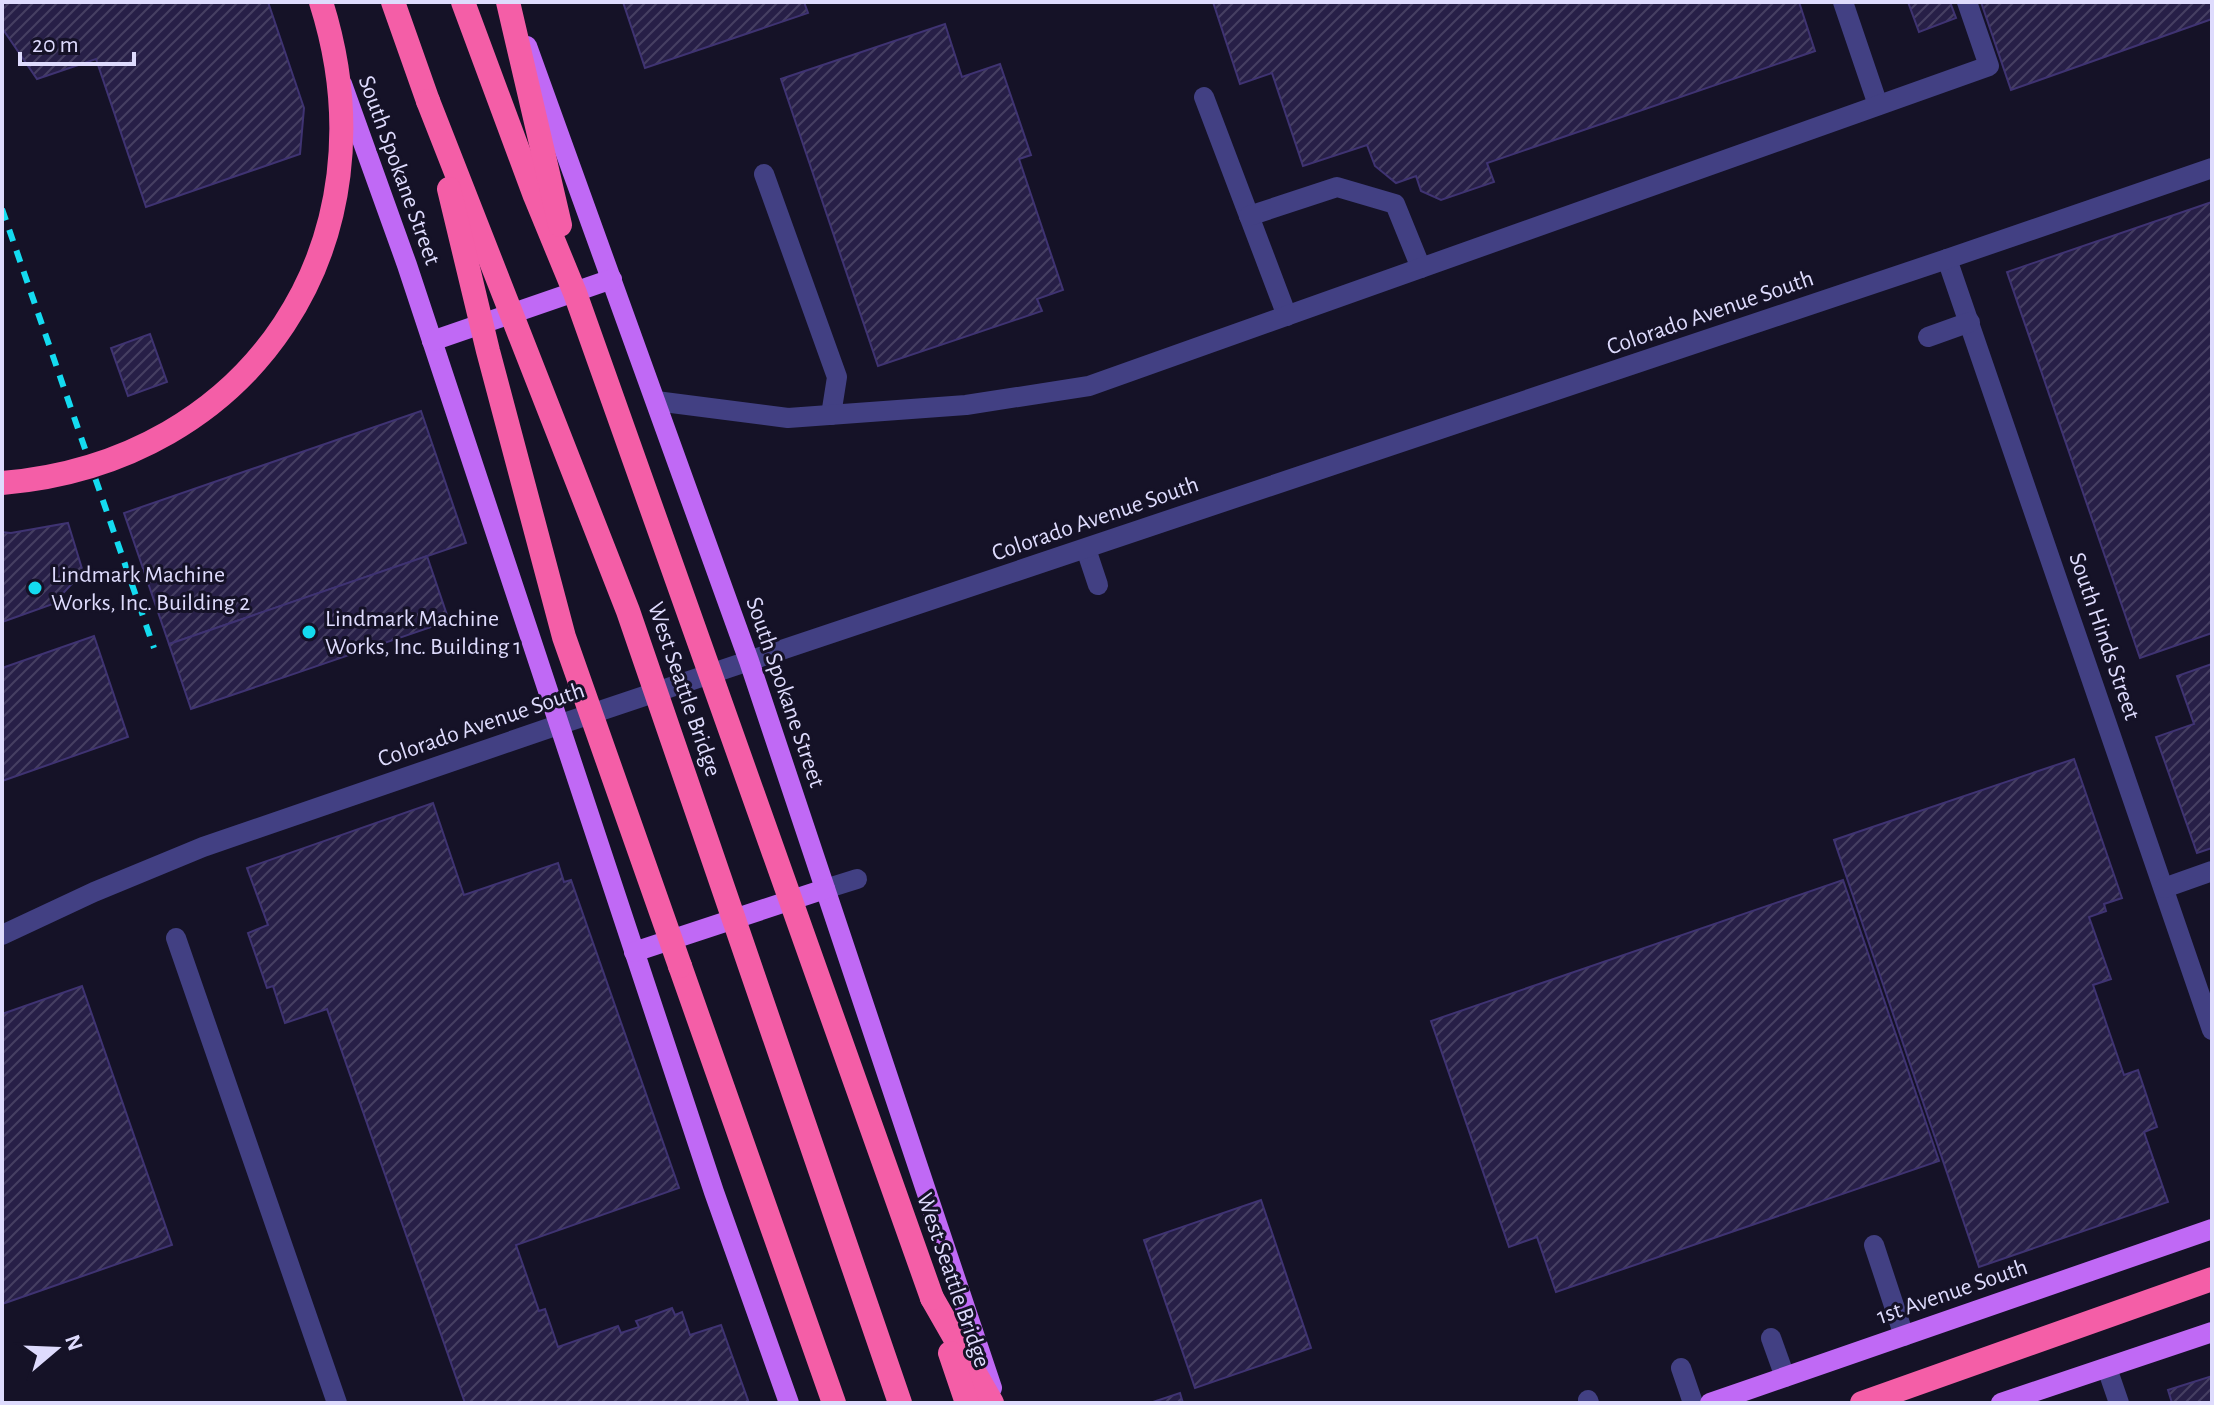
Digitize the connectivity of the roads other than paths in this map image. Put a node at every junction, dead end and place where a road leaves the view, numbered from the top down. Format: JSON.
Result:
{"nodes":[{"id":1,"x":393,"y":2,"type":"edge"},
{"id":2,"x":463,"y":2,"type":"edge"},
{"id":3,"x":510,"y":2,"type":"edge"},
{"id":4,"x":1843,"y":2,"type":"edge"},
{"id":5,"x":1967,"y":2,"type":"edge"},
{"id":6,"x":316,"y":3,"type":"edge"},
{"id":7,"x":1204,"y":97,"type":"dead end"},
{"id":8,"x":428,"y":101,"type":"junction"},
{"id":9,"x":1878,"y":105,"type":"junction"},
{"id":10,"x":2212,"y":168,"type":"edge"},
{"id":11,"x":764,"y":174,"type":"dead end"},
{"id":12,"x":1249,"y":216,"type":"junction"},
{"id":13,"x":1947,"y":259,"type":"junction"},
{"id":14,"x":1421,"y":268,"type":"junction"},
{"id":15,"x":612,"y":279,"type":"junction"},
{"id":16,"x":575,"y":293,"type":"junction"},
{"id":17,"x":1287,"y":316,"type":"junction"},
{"id":18,"x":1970,"y":322,"type":"junction"},
{"id":19,"x":1928,"y":337,"type":"dead end"},
{"id":20,"x":432,"y":341,"type":"junction"},
{"id":21,"x":656,"y":401,"type":"junction"},
{"id":22,"x":831,"y":415,"type":"junction"},
{"id":23,"x":2,"y":483,"type":"edge"},
{"id":24,"x":1086,"y":549,"type":"junction"},
{"id":25,"x":1098,"y":585,"type":"dead end"},
{"id":26,"x":749,"y":661,"type":"junction"},
{"id":27,"x":558,"y":725,"type":"junction"},
{"id":28,"x":2212,"y":871,"type":"edge"},
{"id":29,"x":857,"y":879,"type":"dead end"},
{"id":30,"x":2164,"y":888,"type":"junction"},
{"id":31,"x":825,"y":889,"type":"junction"},
{"id":32,"x":2,"y":935,"type":"edge"},
{"id":33,"x":176,"y":938,"type":"dead end"},
{"id":34,"x":634,"y":952,"type":"junction"},
{"id":35,"x":2212,"y":1030,"type":"edge"},
{"id":36,"x":2212,"y":1229,"type":"edge"},
{"id":37,"x":1874,"y":1245,"type":"dead end"},
{"id":38,"x":2212,"y":1279,"type":"edge"},
{"id":39,"x":932,"y":1298,"type":"junction"},
{"id":40,"x":2212,"y":1332,"type":"edge"},
{"id":41,"x":1904,"y":1336,"type":"junction"},
{"id":42,"x":1771,"y":1338,"type":"dead end"},
{"id":43,"x":1681,"y":1368,"type":"dead end"},
{"id":44,"x":2107,"y":1368,"type":"junction"},
{"id":45,"x":1785,"y":1377,"type":"junction"},
{"id":46,"x":2047,"y":1396,"type":"edge"},
{"id":47,"x":337,"y":1403,"type":"edge"},
{"id":48,"x":789,"y":1403,"type":"edge"},
{"id":49,"x":834,"y":1403,"type":"edge"},
{"id":50,"x":900,"y":1403,"type":"edge"},
{"id":51,"x":967,"y":1403,"type":"edge"},
{"id":52,"x":994,"y":1403,"type":"edge"},
{"id":53,"x":1693,"y":1403,"type":"edge"},
{"id":54,"x":1710,"y":1403,"type":"edge"},
{"id":55,"x":1862,"y":1403,"type":"edge"},
{"id":56,"x":2001,"y":1403,"type":"edge"},
{"id":57,"x":2119,"y":1403,"type":"edge"}],
"edges":[{"from":1,"to":8,"type":"highway","name":"West Seattle Bridge"},
{"from":2,"to":16,"type":"highway","name":"West Seattle Bridge","bridge":true},
{"from":3,"to":15,"type":"main road","name":"South Spokane Street"},
{"from":3,"to":16,"type":"highway","bridge":true},
{"from":4,"to":9,"type":"street"},
{"from":5,"to":9,"type":"street"},
{"from":6,"to":20,"type":"main road","name":"South Spokane Street"},
{"from":6,"to":23,"type":"highway","bridge":true},
{"from":7,"to":12,"type":"street"},
{"from":8,"to":49,"type":"highway","bridge":true},
{"from":8,"to":50,"type":"highway","name":"West Seattle Bridge","bridge":true},
{"from":9,"to":14,"type":"street"},
{"from":10,"to":13,"type":"street","name":"Colorado Avenue South"},
{"from":11,"to":22,"type":"street"},
{"from":12,"to":14,"type":"street"},
{"from":12,"to":17,"type":"street"},
{"from":13,"to":18,"type":"street","name":"South Hinds Street"},
{"from":13,"to":24,"type":"street","name":"Colorado Avenue South"},
{"from":14,"to":17,"type":"street"},
{"from":15,"to":20,"type":"main road"},
{"from":15,"to":21,"type":"main road","name":"South Spokane Street"},
{"from":16,"to":39,"type":"highway","name":"West Seattle Bridge","bridge":true},
{"from":17,"to":22,"type":"street"},
{"from":18,"to":19,"type":"street"},
{"from":18,"to":30,"type":"street","name":"South Hinds Street"},
{"from":20,"to":27,"type":"main road","name":"South Spokane Street"},
{"from":21,"to":22,"type":"street"},
{"from":21,"to":26,"type":"main road","name":"South Spokane Street"},
{"from":24,"to":25,"type":"street"},
{"from":24,"to":26,"type":"street","name":"Colorado Avenue South"},
{"from":26,"to":27,"type":"street","name":"Colorado Avenue South"},
{"from":26,"to":31,"type":"main road","name":"South Spokane Street"},
{"from":27,"to":32,"type":"street","name":"Colorado Avenue South"},
{"from":27,"to":34,"type":"main road","name":"South Spokane Street"},
{"from":28,"to":30,"type":"street"},
{"from":29,"to":31,"type":"street"},
{"from":30,"to":35,"type":"street","name":"South Hinds Street"},
{"from":31,"to":34,"type":"main road"},
{"from":31,"to":52,"type":"main road","name":"South Spokane Street"},
{"from":33,"to":47,"type":"street"},
{"from":34,"to":48,"type":"main road","name":"South Spokane Street"},
{"from":36,"to":41,"type":"main road","name":"1st Avenue South"},
{"from":37,"to":41,"type":"street"},
{"from":38,"to":55,"type":"highway"},
{"from":39,"to":51,"type":"highway","name":"West Seattle Bridge"},
{"from":39,"to":52,"type":"highway"},
{"from":40,"to":44,"type":"main road"},
{"from":41,"to":45,"type":"main road","name":"1st Avenue South"},
{"from":42,"to":45,"type":"street"},
{"from":43,"to":53,"type":"street"},
{"from":44,"to":46,"type":"main road"},
{"from":44,"to":57,"type":"street"},
{"from":45,"to":54,"type":"main road","name":"1st Avenue South"},
{"from":46,"to":56,"type":"main road"}]}
